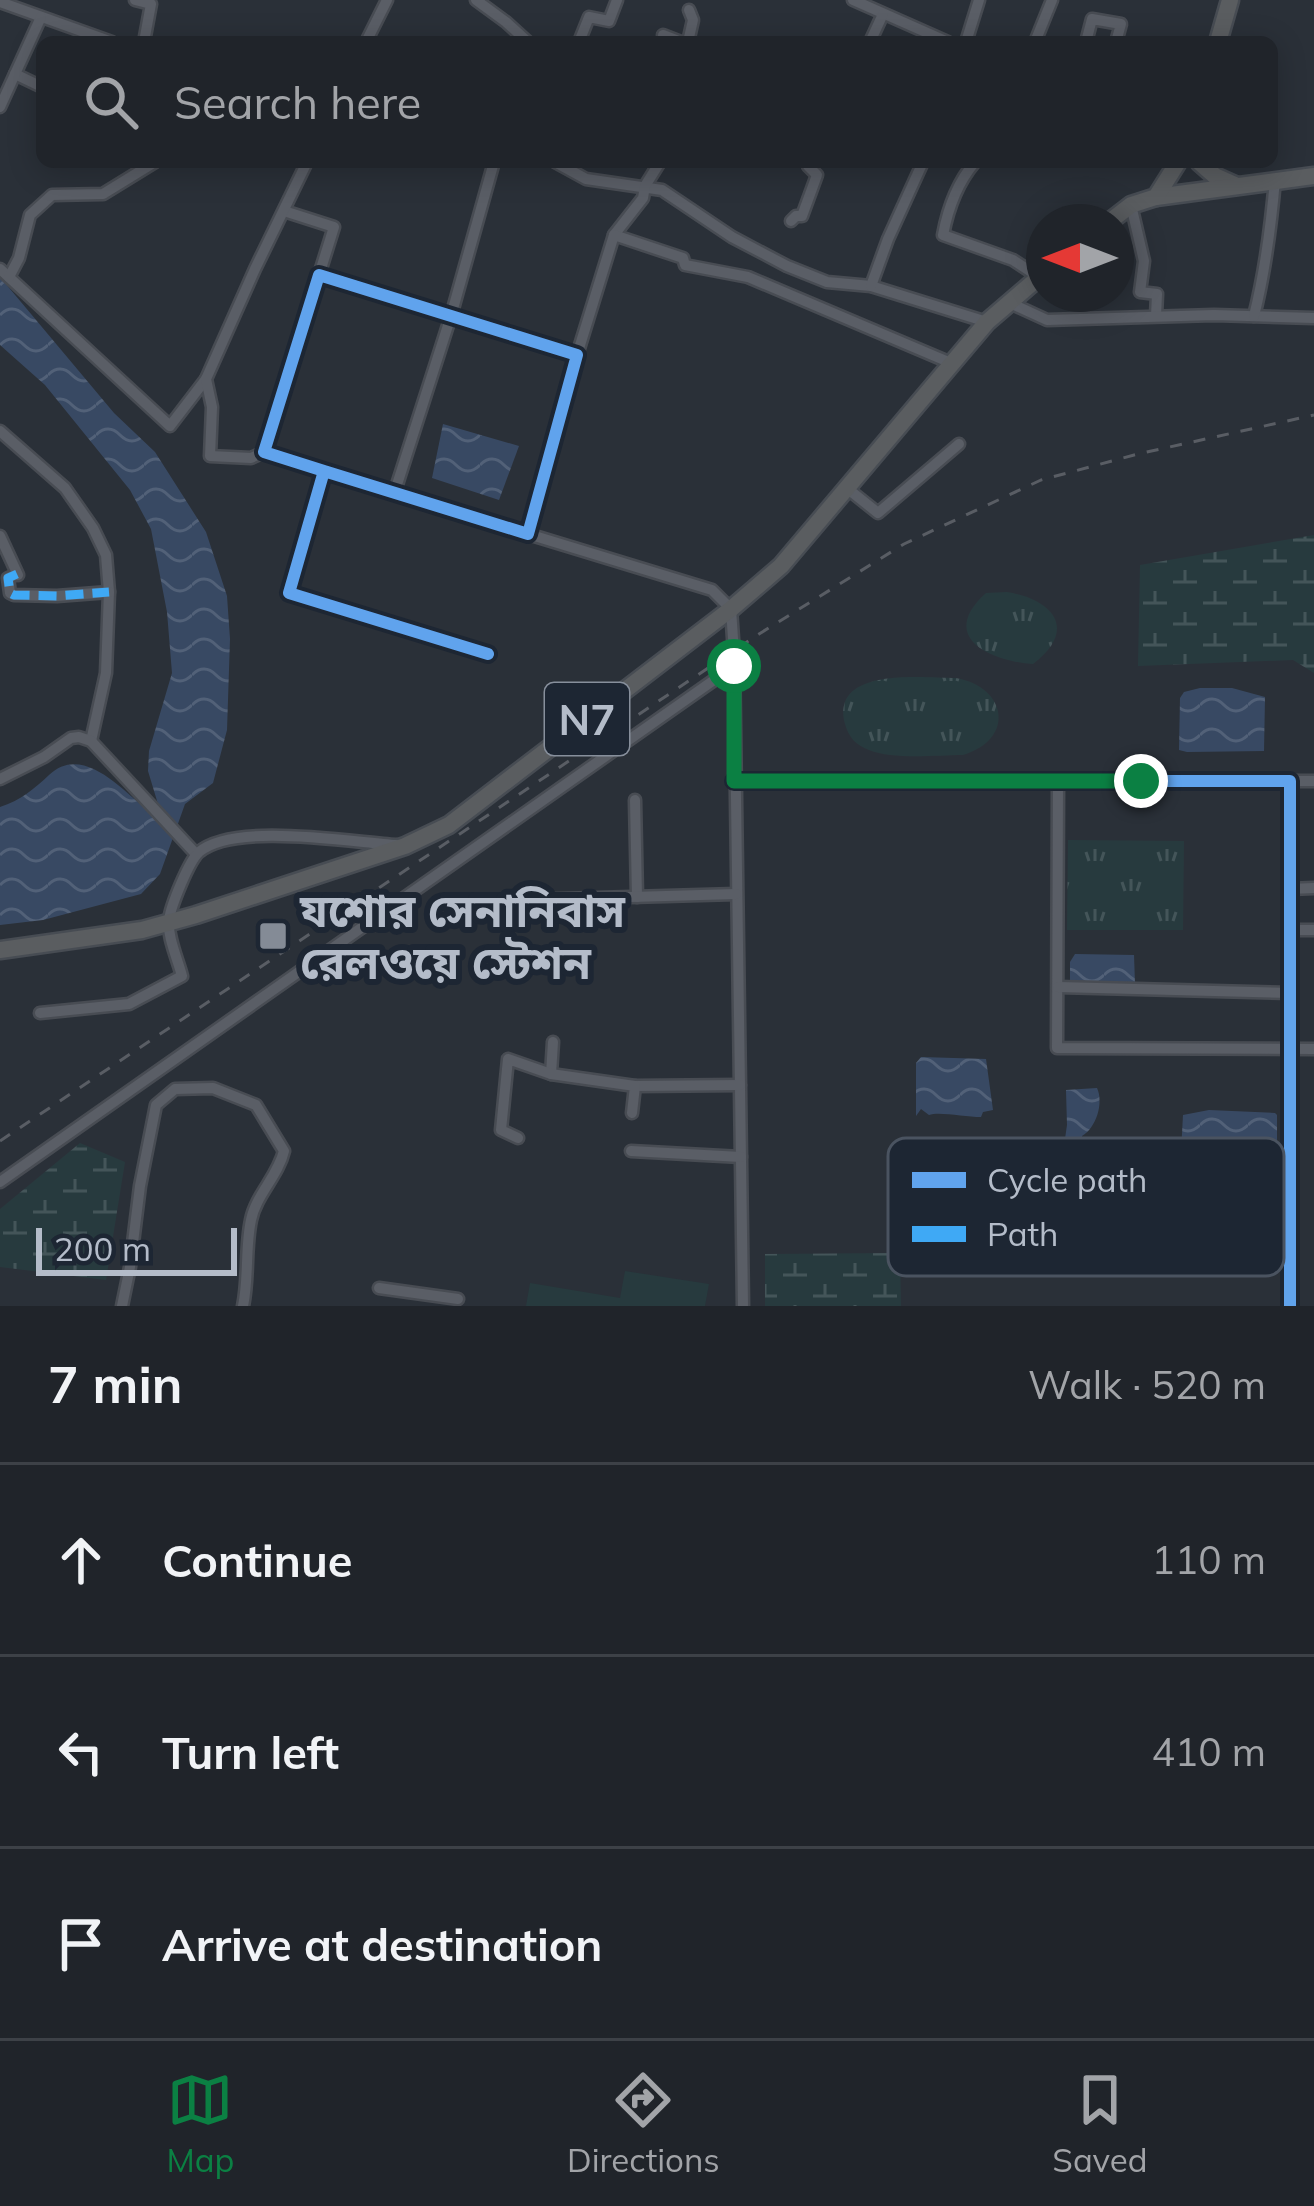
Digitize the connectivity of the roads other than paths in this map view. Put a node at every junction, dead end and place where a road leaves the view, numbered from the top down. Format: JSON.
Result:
{"nodes":[{"id":1,"x":135,"y":0,"type":"edge"},
{"id":2,"x":387,"y":0,"type":"edge"},
{"id":3,"x":476,"y":0,"type":"edge"},
{"id":4,"x":617,"y":0,"type":"edge"},
{"id":5,"x":853,"y":0,"type":"edge"},
{"id":6,"x":893,"y":0,"type":"edge"},
{"id":7,"x":979,"y":0,"type":"edge"},
{"id":8,"x":1052,"y":0,"type":"edge"},
{"id":9,"x":1230,"y":0,"type":"edge"},
{"id":10,"x":0,"y":2,"type":"edge"},
{"id":11,"x":689,"y":10,"type":"dead end"},
{"id":12,"x":884,"y":15,"type":"junction"},
{"id":13,"x":41,"y":17,"type":"junction"},
{"id":14,"x":663,"y":35,"type":"dead end"},
{"id":15,"x":94,"y":36,"type":"edge"},
{"id":16,"x":145,"y":36,"type":"edge"},
{"id":17,"x":369,"y":36,"type":"edge"},
{"id":18,"x":521,"y":36,"type":"edge"},
{"id":19,"x":581,"y":36,"type":"edge"},
{"id":20,"x":666,"y":36,"type":"edge"},
{"id":21,"x":687,"y":36,"type":"edge"},
{"id":22,"x":873,"y":36,"type":"edge"},
{"id":23,"x":926,"y":36,"type":"edge"},
{"id":24,"x":968,"y":36,"type":"edge"},
{"id":25,"x":1037,"y":36,"type":"edge"},
{"id":26,"x":1088,"y":36,"type":"edge"},
{"id":27,"x":1117,"y":36,"type":"edge"},
{"id":28,"x":1220,"y":36,"type":"edge"},
{"id":29,"x":15,"y":74,"type":"junction"},
{"id":30,"x":36,"y":84,"type":"edge"},
{"id":31,"x":0,"y":107,"type":"edge"},
{"id":32,"x":145,"y":168,"type":"edge"},
{"id":33,"x":304,"y":168,"type":"edge"},
{"id":34,"x":492,"y":168,"type":"edge"},
{"id":35,"x":566,"y":168,"type":"edge"},
{"id":36,"x":656,"y":168,"type":"edge"},
{"id":37,"x":810,"y":168,"type":"edge"},
{"id":38,"x":920,"y":168,"type":"edge"},
{"id":39,"x":971,"y":168,"type":"edge"},
{"id":40,"x":1174,"y":168,"type":"edge"},
{"id":41,"x":1206,"y":168,"type":"edge"},
{"id":42,"x":1314,"y":176,"type":"edge"},
{"id":43,"x":1275,"y":180,"type":"junction"},
{"id":44,"x":1236,"y":185,"type":"junction"},
{"id":45,"x":645,"y":186,"type":"junction"},
{"id":46,"x":1156,"y":197,"type":"junction"},
{"id":47,"x":1134,"y":204,"type":"edge"},
{"id":48,"x":284,"y":211,"type":"junction"},
{"id":49,"x":1134,"y":218,"type":"edge"},
{"id":50,"x":791,"y":221,"type":"dead end"},
{"id":51,"x":614,"y":235,"type":"junction"},
{"id":52,"x":1026,"y":267,"type":"edge"},
{"id":53,"x":5,"y":273,"type":"edge"},
{"id":54,"x":319,"y":275,"type":"junction"},
{"id":55,"x":871,"y":286,"type":"junction"},
{"id":56,"x":1026,"y":289,"type":"edge"},
{"id":57,"x":1010,"y":303,"type":"junction"},
{"id":58,"x":451,"y":316,"type":"junction"},
{"id":59,"x":1156,"y":316,"type":"junction"},
{"id":60,"x":1255,"y":316,"type":"junction"},
{"id":61,"x":1314,"y":318,"type":"edge"},
{"id":62,"x":987,"y":322,"type":"junction"},
{"id":63,"x":577,"y":355,"type":"junction"},
{"id":64,"x":951,"y":363,"type":"junction"},
{"id":65,"x":206,"y":379,"type":"junction"},
{"id":66,"x":0,"y":431,"type":"edge"},
{"id":67,"x":958,"y":444,"type":"dead end"},
{"id":68,"x":263,"y":452,"type":"junction"},
{"id":69,"x":324,"y":471,"type":"junction"},
{"id":70,"x":848,"y":489,"type":"junction"},
{"id":71,"x":394,"y":494,"type":"junction"},
{"id":72,"x":528,"y":535,"type":"junction"},
{"id":73,"x":0,"y":536,"type":"edge"},
{"id":74,"x":109,"y":592,"type":"junction"},
{"id":75,"x":731,"y":609,"type":"junction"},
{"id":76,"x":488,"y":655,"type":"dead end"},
{"id":77,"x":734,"y":666,"type":"junction"},
{"id":78,"x":91,"y":741,"type":"junction"},
{"id":79,"x":0,"y":778,"type":"edge"},
{"id":80,"x":734,"y":781,"type":"junction"},
{"id":81,"x":1058,"y":781,"type":"junction"},
{"id":82,"x":1290,"y":781,"type":"junction"},
{"id":83,"x":1314,"y":781,"type":"edge"},
{"id":84,"x":635,"y":800,"type":"dead end"},
{"id":85,"x":405,"y":846,"type":"junction"},
{"id":86,"x":196,"y":854,"type":"junction"},
{"id":87,"x":1314,"y":888,"type":"edge"},
{"id":88,"x":1290,"y":889,"type":"junction"},
{"id":89,"x":736,"y":894,"type":"junction"},
{"id":90,"x":637,"y":897,"type":"junction"},
{"id":91,"x":453,"y":902,"type":"dead end"},
{"id":92,"x":168,"y":923,"type":"junction"},
{"id":93,"x":1291,"y":930,"type":"junction"},
{"id":94,"x":1314,"y":930,"type":"edge"},
{"id":95,"x":0,"y":950,"type":"edge"},
{"id":96,"x":1058,"y":987,"type":"junction"},
{"id":97,"x":1291,"y":993,"type":"junction"},
{"id":98,"x":40,"y":1012,"type":"dead end"},
{"id":99,"x":553,"y":1042,"type":"dead end"},
{"id":100,"x":1290,"y":1049,"type":"junction"},
{"id":101,"x":1314,"y":1049,"type":"edge"},
{"id":102,"x":551,"y":1074,"type":"junction"},
{"id":103,"x":740,"y":1085,"type":"junction"},
{"id":104,"x":635,"y":1086,"type":"junction"},
{"id":105,"x":632,"y":1113,"type":"dead end"},
{"id":106,"x":518,"y":1138,"type":"dead end"},
{"id":107,"x":632,"y":1151,"type":"dead end"},
{"id":108,"x":741,"y":1157,"type":"junction"},
{"id":109,"x":0,"y":1182,"type":"edge"},
{"id":110,"x":379,"y":1288,"type":"dead end"},
{"id":111,"x":458,"y":1299,"type":"dead end"},
{"id":112,"x":122,"y":1306,"type":"edge"},
{"id":113,"x":243,"y":1306,"type":"edge"},
{"id":114,"x":743,"y":1306,"type":"edge"},
{"id":115,"x":1289,"y":1306,"type":"edge"}],
"edges":[{"from":1,"to":16,"type":"street"},
{"from":2,"to":17,"type":"street"},
{"from":3,"to":18,"type":"street"},
{"from":4,"to":19,"type":"street"},
{"from":5,"to":12,"type":"street"},
{"from":6,"to":12,"type":"street"},
{"from":7,"to":24,"type":"street"},
{"from":8,"to":25,"type":"street"},
{"from":9,"to":28,"type":"highway"},
{"from":10,"to":13,"type":"street"},
{"from":11,"to":21,"type":"street"},
{"from":12,"to":22,"type":"street"},
{"from":12,"to":23,"type":"street"},
{"from":13,"to":15,"type":"street"},
{"from":13,"to":29,"type":"street"},
{"from":14,"to":20,"type":"street"},
{"from":26,"to":27,"type":"street"},
{"from":29,"to":30,"type":"street"},
{"from":29,"to":31,"type":"street"},
{"from":32,"to":53,"type":"street"},
{"from":33,"to":48,"type":"street"},
{"from":34,"to":58,"type":"street"},
{"from":35,"to":45,"type":"street"},
{"from":36,"to":45,"type":"street"},
{"from":37,"to":50,"type":"street"},
{"from":38,"to":55,"type":"street"},
{"from":39,"to":52,"type":"street"},
{"from":40,"to":46,"type":"highway"},
{"from":41,"to":44,"type":"highway"},
{"from":42,"to":43,"type":"highway"},
{"from":43,"to":44,"type":"highway"},
{"from":43,"to":60,"type":"street"},
{"from":44,"to":46,"type":"highway"},
{"from":45,"to":51,"type":"street"},
{"from":45,"to":55,"type":"street"},
{"from":46,"to":47,"type":"highway"},
{"from":48,"to":54,"type":"street"},
{"from":48,"to":65,"type":"street"},
{"from":49,"to":59,"type":"street"},
{"from":51,"to":63,"type":"street"},
{"from":51,"to":64,"type":"street"},
{"from":53,"to":65,"type":"street"},
{"from":54,"to":58,"type":"street"},
{"from":54,"to":68,"type":"street"},
{"from":55,"to":62,"type":"street"},
{"from":56,"to":57,"type":"highway","number":"N7"},
{"from":57,"to":59,"type":"street"},
{"from":57,"to":62,"type":"highway","number":"N7"},
{"from":58,"to":63,"type":"street"},
{"from":58,"to":71,"type":"street"},
{"from":59,"to":60,"type":"street"},
{"from":60,"to":61,"type":"street"},
{"from":62,"to":64,"type":"highway","number":"N7"},
{"from":63,"to":72,"type":"street"},
{"from":64,"to":70,"type":"highway","number":"N7"},
{"from":65,"to":68,"type":"street"},
{"from":66,"to":74,"type":"street"},
{"from":67,"to":70,"type":"street"},
{"from":68,"to":69,"type":"street"},
{"from":69,"to":71,"type":"street"},
{"from":69,"to":76,"type":"street"},
{"from":70,"to":75,"type":"highway","number":"N7"},
{"from":71,"to":72,"type":"street"},
{"from":72,"to":75,"type":"street"},
{"from":73,"to":74,"type":"street"},
{"from":74,"to":78,"type":"street"},
{"from":75,"to":77,"type":"street"},
{"from":75,"to":85,"type":"highway","number":"N7"},
{"from":77,"to":80,"type":"street"},
{"from":77,"to":109,"type":"street"},
{"from":78,"to":79,"type":"street"},
{"from":78,"to":86,"type":"street"},
{"from":80,"to":81,"type":"street"},
{"from":80,"to":89,"type":"street"},
{"from":81,"to":82,"type":"street"},
{"from":81,"to":96,"type":"street"},
{"from":82,"to":83,"type":"street"},
{"from":82,"to":88,"type":"street"},
{"from":84,"to":90,"type":"street"},
{"from":85,"to":86,"type":"street"},
{"from":85,"to":92,"type":"highway","number":"N7"},
{"from":86,"to":92,"type":"street"},
{"from":87,"to":88,"type":"street"},
{"from":88,"to":93,"type":"street"},
{"from":89,"to":90,"type":"street"},
{"from":89,"to":103,"type":"street"},
{"from":90,"to":91,"type":"street"},
{"from":92,"to":95,"type":"highway","number":"N7"},
{"from":92,"to":98,"type":"street"},
{"from":93,"to":94,"type":"street"},
{"from":93,"to":97,"type":"street"},
{"from":96,"to":97,"type":"street"},
{"from":96,"to":100,"type":"street"},
{"from":97,"to":100,"type":"street"},
{"from":99,"to":102,"type":"street"},
{"from":100,"to":101,"type":"street"},
{"from":100,"to":115,"type":"street"},
{"from":102,"to":104,"type":"street"},
{"from":102,"to":106,"type":"street"},
{"from":103,"to":104,"type":"street"},
{"from":103,"to":108,"type":"street"},
{"from":104,"to":105,"type":"street"},
{"from":107,"to":108,"type":"street"},
{"from":108,"to":114,"type":"street"},
{"from":110,"to":111,"type":"street"},
{"from":112,"to":113,"type":"street"}]}
